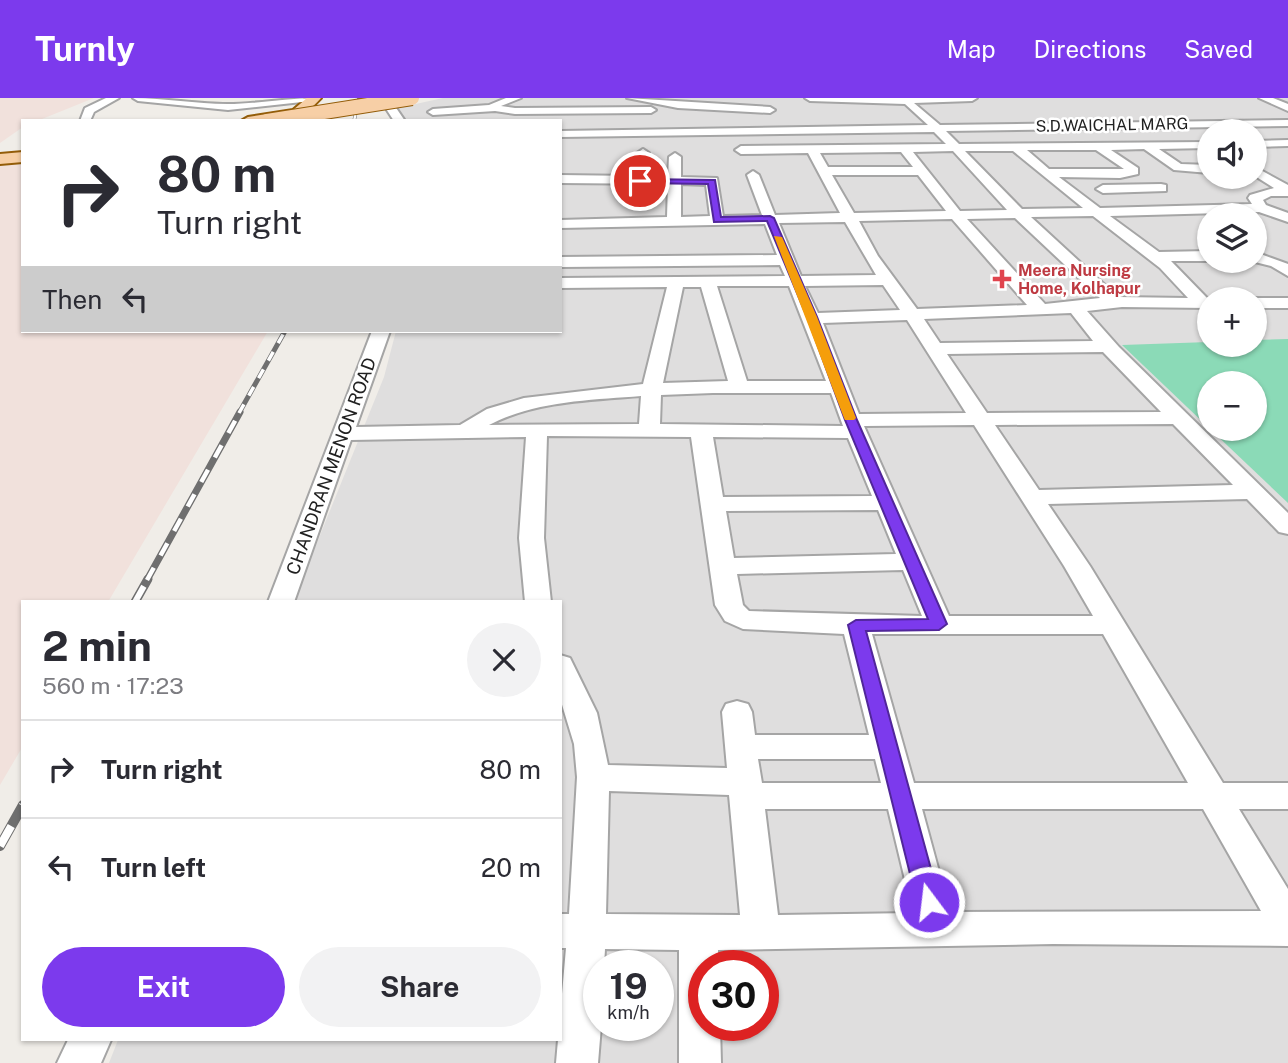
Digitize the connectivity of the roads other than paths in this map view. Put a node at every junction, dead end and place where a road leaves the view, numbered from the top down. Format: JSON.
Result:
{"nodes":[{"id":1,"x":114,"y":98,"type":"edge"},
{"id":2,"x":138,"y":98,"type":"edge"},
{"id":3,"x":412,"y":98,"type":"edge"},
{"id":4,"x":516,"y":98,"type":"edge"},
{"id":5,"x":584,"y":98,"type":"edge"},
{"id":6,"x":632,"y":98,"type":"edge"},
{"id":7,"x":666,"y":98,"type":"edge"},
{"id":8,"x":810,"y":98,"type":"edge"},
{"id":9,"x":972,"y":98,"type":"edge"},
{"id":10,"x":1264,"y":98,"type":"edge"},
{"id":11,"x":315,"y":99,"type":"edge"},
{"id":12,"x":860,"y":99,"type":"edge"},
{"id":13,"x":908,"y":100,"type":"edge"},
{"id":14,"x":686,"y":102,"type":"edge"},
{"id":15,"x":389,"y":103,"type":"edge"},
{"id":16,"x":432,"y":103,"type":"edge"},
{"id":17,"x":782,"y":104,"type":"dead end"},
{"id":18,"x":706,"y":107,"type":"junction"},
{"id":19,"x":496,"y":108,"type":"junction"},
{"id":20,"x":1288,"y":108,"type":"edge"},
{"id":21,"x":770,"y":114,"type":"junction"},
{"id":22,"x":699,"y":118,"type":"junction"},
{"id":23,"x":86,"y":119,"type":"edge"},
{"id":24,"x":260,"y":119,"type":"edge"},
{"id":25,"x":281,"y":119,"type":"edge"},
{"id":26,"x":306,"y":119,"type":"edge"},
{"id":27,"x":315,"y":119,"type":"edge"},
{"id":28,"x":399,"y":119,"type":"edge"},
{"id":29,"x":654,"y":119,"type":"junction"},
{"id":30,"x":562,"y":122,"type":"edge"},
{"id":31,"x":1288,"y":123,"type":"edge"},
{"id":32,"x":1174,"y":125,"type":"junction"},
{"id":33,"x":936,"y":127,"type":"junction"},
{"id":34,"x":777,"y":130,"type":"junction"},
{"id":35,"x":695,"y":132,"type":"junction"},
{"id":36,"x":562,"y":134,"type":"edge"},
{"id":37,"x":1197,"y":138,"type":"edge"},
{"id":38,"x":1288,"y":143,"type":"edge"},
{"id":39,"x":1267,"y":144,"type":"edge"},
{"id":40,"x":1197,"y":145,"type":"edge"},
{"id":41,"x":1100,"y":146,"type":"junction"},
{"id":42,"x":1147,"y":146,"type":"junction"},
{"id":43,"x":1054,"y":147,"type":"junction"},
{"id":44,"x":955,"y":148,"type":"junction"},
{"id":45,"x":1017,"y":148,"type":"junction"},
{"id":46,"x":741,"y":150,"type":"dead end"},
{"id":47,"x":643,"y":153,"type":"dead end"},
{"id":48,"x":675,"y":157,"type":"dead end"},
{"id":49,"x":1067,"y":157,"type":"junction"},
{"id":50,"x":1116,"y":157,"type":"junction"},
{"id":51,"x":1027,"y":158,"type":"junction"},
{"id":52,"x":913,"y":160,"type":"junction"},
{"id":53,"x":817,"y":161,"type":"junction"},
{"id":54,"x":1197,"y":168,"type":"edge"},
{"id":55,"x":1046,"y":173,"type":"junction"},
{"id":56,"x":1089,"y":173,"type":"junction"},
{"id":57,"x":753,"y":175,"type":"dead end"},
{"id":58,"x":1267,"y":178,"type":"edge"},
{"id":59,"x":562,"y":179,"type":"edge"},
{"id":60,"x":640,"y":181,"type":"junction"},
{"id":61,"x":674,"y":181,"type":"junction"},
{"id":62,"x":1161,"y":188,"type":"dead end"},
{"id":63,"x":1067,"y":189,"type":"junction"},
{"id":64,"x":1288,"y":191,"type":"edge"},
{"id":65,"x":1258,"y":203,"type":"edge"},
{"id":66,"x":1197,"y":209,"type":"edge"},
{"id":67,"x":1267,"y":210,"type":"edge"},
{"id":68,"x":1095,"y":211,"type":"junction"},
{"id":69,"x":1018,"y":213,"type":"junction"},
{"id":70,"x":955,"y":214,"type":"junction"},
{"id":71,"x":849,"y":216,"type":"junction"},
{"id":72,"x":770,"y":218,"type":"junction"},
{"id":73,"x":1288,"y":218,"type":"edge"},
{"id":74,"x":717,"y":220,"type":"junction"},
{"id":75,"x":674,"y":222,"type":"junction"},
{"id":76,"x":562,"y":224,"type":"edge"},
{"id":77,"x":562,"y":247,"type":"edge"},
{"id":78,"x":783,"y":252,"type":"junction"},
{"id":79,"x":1197,"y":256,"type":"edge"},
{"id":80,"x":1155,"y":257,"type":"junction"},
{"id":81,"x":1267,"y":260,"type":"edge"},
{"id":82,"x":562,"y":261,"type":"edge"},
{"id":83,"x":1288,"y":271,"type":"edge"},
{"id":84,"x":886,"y":280,"type":"junction"},
{"id":85,"x":676,"y":282,"type":"junction"},
{"id":86,"x":708,"y":282,"type":"junction"},
{"id":87,"x":797,"y":282,"type":"junction"},
{"id":88,"x":562,"y":283,"type":"edge"},
{"id":89,"x":1197,"y":295,"type":"edge"},
{"id":90,"x":1114,"y":303,"type":"junction"},
{"id":91,"x":1197,"y":303,"type":"edge"},
{"id":92,"x":1267,"y":303,"type":"edge"},
{"id":93,"x":1288,"y":303,"type":"edge"},
{"id":94,"x":1077,"y":307,"type":"junction"},
{"id":95,"x":1040,"y":309,"type":"junction"},
{"id":96,"x":911,"y":313,"type":"junction"},
{"id":97,"x":812,"y":317,"type":"junction"},
{"id":98,"x":380,"y":333,"type":"edge"},
{"id":99,"x":1107,"y":346,"type":"junction"},
{"id":100,"x":934,"y":349,"type":"junction"},
{"id":101,"x":652,"y":387,"type":"junction"},
{"id":102,"x":739,"y":387,"type":"junction"},
{"id":103,"x":838,"y":387,"type":"junction"},
{"id":104,"x":1177,"y":418,"type":"junction"},
{"id":105,"x":980,"y":420,"type":"junction"},
{"id":106,"x":854,"y":426,"type":"junction"},
{"id":107,"x":537,"y":430,"type":"junction"},
{"id":108,"x":649,"y":430,"type":"junction"},
{"id":109,"x":466,"y":431,"type":"junction"},
{"id":110,"x":701,"y":431,"type":"junction"},
{"id":111,"x":342,"y":434,"type":"junction"},
{"id":112,"x":1252,"y":492,"type":"junction"},
{"id":113,"x":1031,"y":497,"type":"junction"},
{"id":114,"x":887,"y":503,"type":"junction"},
{"id":115,"x":712,"y":504,"type":"junction"},
{"id":116,"x":1288,"y":527,"type":"edge"},
{"id":117,"x":913,"y":562,"type":"junction"},
{"id":118,"x":723,"y":566,"type":"junction"},
{"id":119,"x":282,"y":600,"type":"edge"},
{"id":120,"x":538,"y":600,"type":"edge"},
{"id":121,"x":939,"y":624,"type":"junction"},
{"id":122,"x":856,"y":625,"type":"junction"},
{"id":123,"x":1112,"y":625,"type":"junction"},
{"id":124,"x":562,"y":672,"type":"edge"},
{"id":125,"x":737,"y":712,"type":"dead end"},
{"id":126,"x":741,"y":747,"type":"junction"},
{"id":127,"x":887,"y":747,"type":"junction"},
{"id":128,"x":593,"y":777,"type":"junction"},
{"id":129,"x":746,"y":789,"type":"junction"},
{"id":130,"x":1212,"y":795,"type":"junction"},
{"id":131,"x":901,"y":796,"type":"junction"},
{"id":132,"x":1288,"y":796,"type":"edge"},
{"id":133,"x":1288,"y":923,"type":"edge"},
{"id":134,"x":936,"y":928,"type":"junction"},
{"id":135,"x":1288,"y":929,"type":"edge"},
{"id":136,"x":574,"y":931,"type":"edge"},
{"id":137,"x":698,"y":932,"type":"junction"},
{"id":138,"x":761,"y":933,"type":"junction"},
{"id":139,"x":89,"y":1041,"type":"edge"},
{"id":140,"x":78,"y":1063,"type":"edge"},
{"id":141,"x":577,"y":1063,"type":"edge"},
{"id":142,"x":700,"y":1063,"type":"edge"}],
"edges":[{"from":1,"to":23,"type":"street"},
{"from":2,"to":11,"type":"street"},
{"from":3,"to":15,"type":"main road","bridge":true},
{"from":4,"to":19,"type":"street"},
{"from":5,"to":29,"type":"street"},
{"from":6,"to":14,"type":"street"},
{"from":7,"to":14,"type":"street"},
{"from":8,"to":12,"type":"street"},
{"from":9,"to":13,"type":"street"},
{"from":10,"to":20,"type":"street"},
{"from":11,"to":15,"type":"main road","bridge":true},
{"from":11,"to":24,"type":"main road"},
{"from":11,"to":27,"type":"main road"},
{"from":12,"to":13,"type":"street"},
{"from":13,"to":33,"type":"street"},
{"from":14,"to":18,"type":"street"},
{"from":14,"to":29,"type":"street"},
{"from":15,"to":16,"type":"street"},
{"from":15,"to":25,"type":"main road","bridge":true},
{"from":15,"to":28,"type":"street"},
{"from":16,"to":19,"type":"street"},
{"from":16,"to":26,"type":"main road","bridge":true},
{"from":17,"to":21,"type":"street"},
{"from":18,"to":21,"type":"street"},
{"from":18,"to":22,"type":"street"},
{"from":19,"to":29,"type":"street"},
{"from":21,"to":22,"type":"street"},
{"from":21,"to":34,"type":"street"},
{"from":22,"to":35,"type":"street"},
{"from":29,"to":30,"type":"street"},
{"from":29,"to":35,"type":"street","name":"S.D.WAICHAL MARG"},
{"from":29,"to":36,"type":"street"},
{"from":31,"to":32,"type":"street","name":"S.D.WAICHAL MARG"},
{"from":32,"to":33,"type":"street","name":"S.D.WAICHAL MARG"},
{"from":32,"to":37,"type":"street"},
{"from":33,"to":34,"type":"street","name":"S.D.WAICHAL MARG"},
{"from":33,"to":44,"type":"street"},
{"from":34,"to":35,"type":"street","name":"S.D.WAICHAL MARG"},
{"from":38,"to":39,"type":"street"},
{"from":40,"to":42,"type":"street"},
{"from":41,"to":42,"type":"street"},
{"from":41,"to":43,"type":"street"},
{"from":41,"to":50,"type":"street"},
{"from":42,"to":54,"type":"street"},
{"from":43,"to":45,"type":"street"},
{"from":43,"to":49,"type":"street"},
{"from":44,"to":45,"type":"street"},
{"from":44,"to":52,"type":"street"},
{"from":44,"to":69,"type":"street"},
{"from":45,"to":51,"type":"street"},
{"from":46,"to":53,"type":"street"},
{"from":47,"to":60,"type":"street"},
{"from":48,"to":61,"type":"street"},
{"from":49,"to":50,"type":"street"},
{"from":49,"to":51,"type":"street"},
{"from":49,"to":56,"type":"street"},
{"from":50,"to":56,"type":"street"},
{"from":51,"to":55,"type":"street"},
{"from":52,"to":53,"type":"street"},
{"from":52,"to":53,"type":"street"},
{"from":52,"to":70,"type":"street"},
{"from":53,"to":71,"type":"street"},
{"from":55,"to":56,"type":"street"},
{"from":55,"to":63,"type":"street"},
{"from":57,"to":72,"type":"street"},
{"from":58,"to":64,"type":"street"},
{"from":59,"to":60,"type":"street"},
{"from":60,"to":61,"type":"street"},
{"from":61,"to":74,"type":"street"},
{"from":61,"to":75,"type":"street"},
{"from":62,"to":63,"type":"street"},
{"from":63,"to":68,"type":"street"},
{"from":64,"to":65,"type":"street"},
{"from":66,"to":68,"type":"street"},
{"from":67,"to":73,"type":"street"},
{"from":68,"to":69,"type":"street"},
{"from":68,"to":80,"type":"street"},
{"from":69,"to":70,"type":"street"},
{"from":69,"to":90,"type":"street"},
{"from":70,"to":71,"type":"street"},
{"from":70,"to":95,"type":"street"},
{"from":71,"to":72,"type":"street"},
{"from":71,"to":84,"type":"street"},
{"from":72,"to":74,"type":"street"},
{"from":72,"to":78,"type":"street"},
{"from":74,"to":75,"type":"street"},
{"from":75,"to":76,"type":"street"},
{"from":77,"to":78,"type":"street"},
{"from":78,"to":82,"type":"street"},
{"from":78,"to":87,"type":"street"},
{"from":79,"to":80,"type":"street"},
{"from":80,"to":89,"type":"street"},
{"from":81,"to":83,"type":"street"},
{"from":84,"to":87,"type":"street"},
{"from":84,"to":96,"type":"street"},
{"from":85,"to":86,"type":"street"},
{"from":85,"to":88,"type":"street"},
{"from":85,"to":101,"type":"street"},
{"from":86,"to":87,"type":"street"},
{"from":86,"to":102,"type":"street"},
{"from":87,"to":97,"type":"street"},
{"from":90,"to":91,"type":"street"},
{"from":90,"to":94,"type":"street"},
{"from":92,"to":93,"type":"street"},
{"from":94,"to":95,"type":"street"},
{"from":94,"to":99,"type":"street"},
{"from":95,"to":96,"type":"street"},
{"from":96,"to":97,"type":"street"},
{"from":96,"to":100,"type":"street"},
{"from":97,"to":103,"type":"street"},
{"from":98,"to":111,"type":"street","name":"CHANDRAN MENON ROAD"},
{"from":99,"to":100,"type":"street"},
{"from":99,"to":104,"type":"street"},
{"from":100,"to":105,"type":"street"},
{"from":101,"to":102,"type":"street"},
{"from":101,"to":108,"type":"street"},
{"from":101,"to":109,"type":"street"},
{"from":102,"to":103,"type":"street"},
{"from":103,"to":106,"type":"street"},
{"from":104,"to":105,"type":"street"},
{"from":104,"to":112,"type":"street"},
{"from":105,"to":106,"type":"street"},
{"from":105,"to":113,"type":"street"},
{"from":106,"to":110,"type":"street"},
{"from":106,"to":114,"type":"street"},
{"from":107,"to":108,"type":"street"},
{"from":107,"to":109,"type":"street"},
{"from":107,"to":120,"type":"street"},
{"from":108,"to":110,"type":"street"},
{"from":109,"to":111,"type":"street"},
{"from":110,"to":115,"type":"street"},
{"from":111,"to":119,"type":"street","name":"CHANDRAN MENON ROAD"},
{"from":112,"to":113,"type":"street"},
{"from":112,"to":116,"type":"street"},
{"from":113,"to":123,"type":"street"},
{"from":114,"to":115,"type":"street"},
{"from":114,"to":117,"type":"street"},
{"from":115,"to":118,"type":"street"},
{"from":117,"to":118,"type":"street"},
{"from":117,"to":121,"type":"street"},
{"from":118,"to":122,"type":"street"},
{"from":121,"to":122,"type":"street"},
{"from":121,"to":123,"type":"street"},
{"from":122,"to":127,"type":"street"},
{"from":123,"to":130,"type":"street"},
{"from":124,"to":128,"type":"street"},
{"from":125,"to":126,"type":"street"},
{"from":126,"to":127,"type":"street"},
{"from":126,"to":129,"type":"street"},
{"from":127,"to":131,"type":"street"},
{"from":128,"to":129,"type":"street"},
{"from":128,"to":136,"type":"street"},
{"from":129,"to":131,"type":"street"},
{"from":129,"to":138,"type":"street"},
{"from":130,"to":131,"type":"street"},
{"from":130,"to":132,"type":"street"},
{"from":130,"to":133,"type":"street"},
{"from":131,"to":134,"type":"street"},
{"from":134,"to":135,"type":"street"},
{"from":134,"to":138,"type":"street"},
{"from":136,"to":137,"type":"street"},
{"from":136,"to":141,"type":"street"},
{"from":137,"to":138,"type":"street"},
{"from":137,"to":142,"type":"street"},
{"from":139,"to":140,"type":"street"}]}
